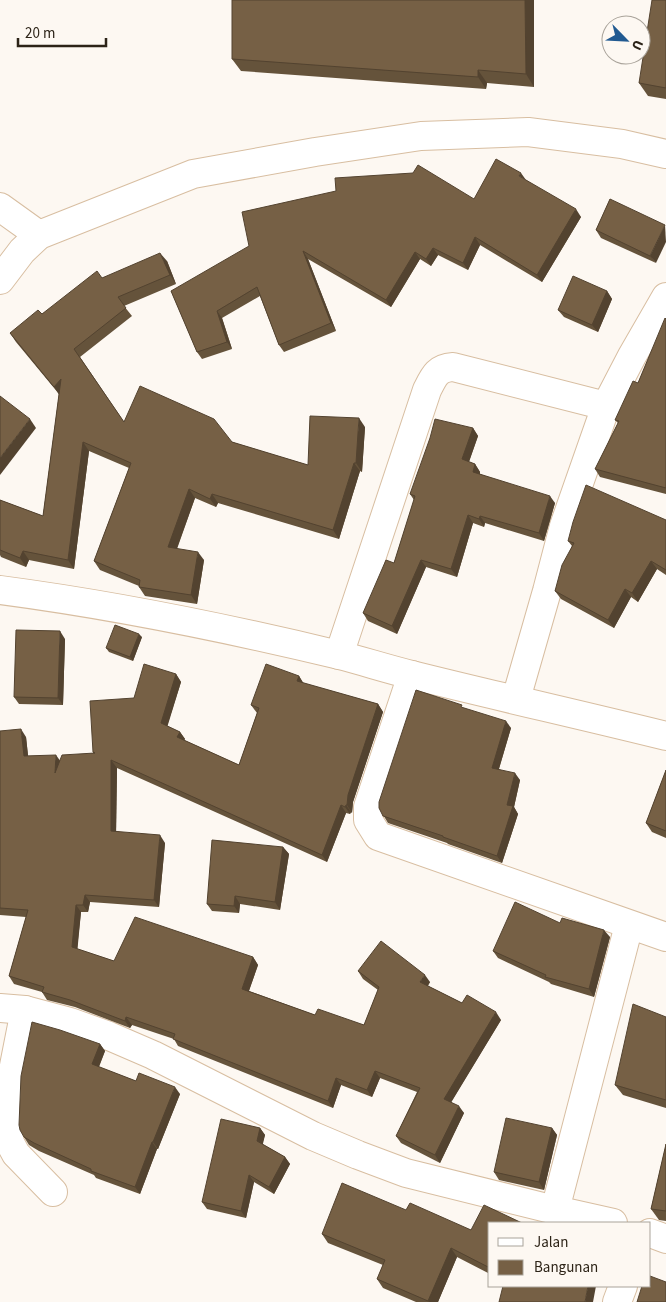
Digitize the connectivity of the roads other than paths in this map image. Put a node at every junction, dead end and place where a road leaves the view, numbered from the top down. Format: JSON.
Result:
{"nodes":[{"id":1,"x":666,"y":154,"type":"edge"},
{"id":2,"x":0,"y":207,"type":"edge"},
{"id":3,"x":39,"y":235,"type":"junction"},
{"id":4,"x":0,"y":280,"type":"edge"},
{"id":5,"x":666,"y":297,"type":"edge"},
{"id":6,"x":606,"y":406,"type":"junction"},
{"id":7,"x":0,"y":590,"type":"edge"},
{"id":8,"x":339,"y":656,"type":"junction"},
{"id":9,"x":412,"y":675,"type":"junction"},
{"id":10,"x":516,"y":699,"type":"junction"},
{"id":11,"x":666,"y":736,"type":"edge"},
{"id":12,"x":629,"y":925,"type":"junction"},
{"id":13,"x":666,"y":937,"type":"edge"},
{"id":14,"x":12,"y":1009,"type":"edge"},
{"id":15,"x":54,"y":1192,"type":"dead end"},
{"id":16,"x":555,"y":1210,"type":"junction"},
{"id":17,"x":609,"y":1222,"type":"edge"},
{"id":18,"x":651,"y":1233,"type":"edge"},
{"id":19,"x":666,"y":1239,"type":"edge"},
{"id":20,"x":623,"y":1287,"type":"edge"},
{"id":21,"x":617,"y":1302,"type":"edge"}],
"edges":[{"from":1,"to":3,"type":"street"},
{"from":2,"to":3,"type":"street"},
{"from":3,"to":4,"type":"street"},
{"from":5,"to":6,"type":"street"},
{"from":6,"to":8,"type":"street"},
{"from":6,"to":10,"type":"street"},
{"from":7,"to":8,"type":"street"},
{"from":8,"to":9,"type":"street"},
{"from":9,"to":10,"type":"street"},
{"from":9,"to":12,"type":"street"},
{"from":10,"to":11,"type":"street"},
{"from":12,"to":13,"type":"street"},
{"from":12,"to":16,"type":"street"},
{"from":14,"to":15,"type":"street"},
{"from":14,"to":16,"type":"street"},
{"from":16,"to":17,"type":"street"},
{"from":18,"to":19,"type":"street"},
{"from":20,"to":21,"type":"street"}]}
